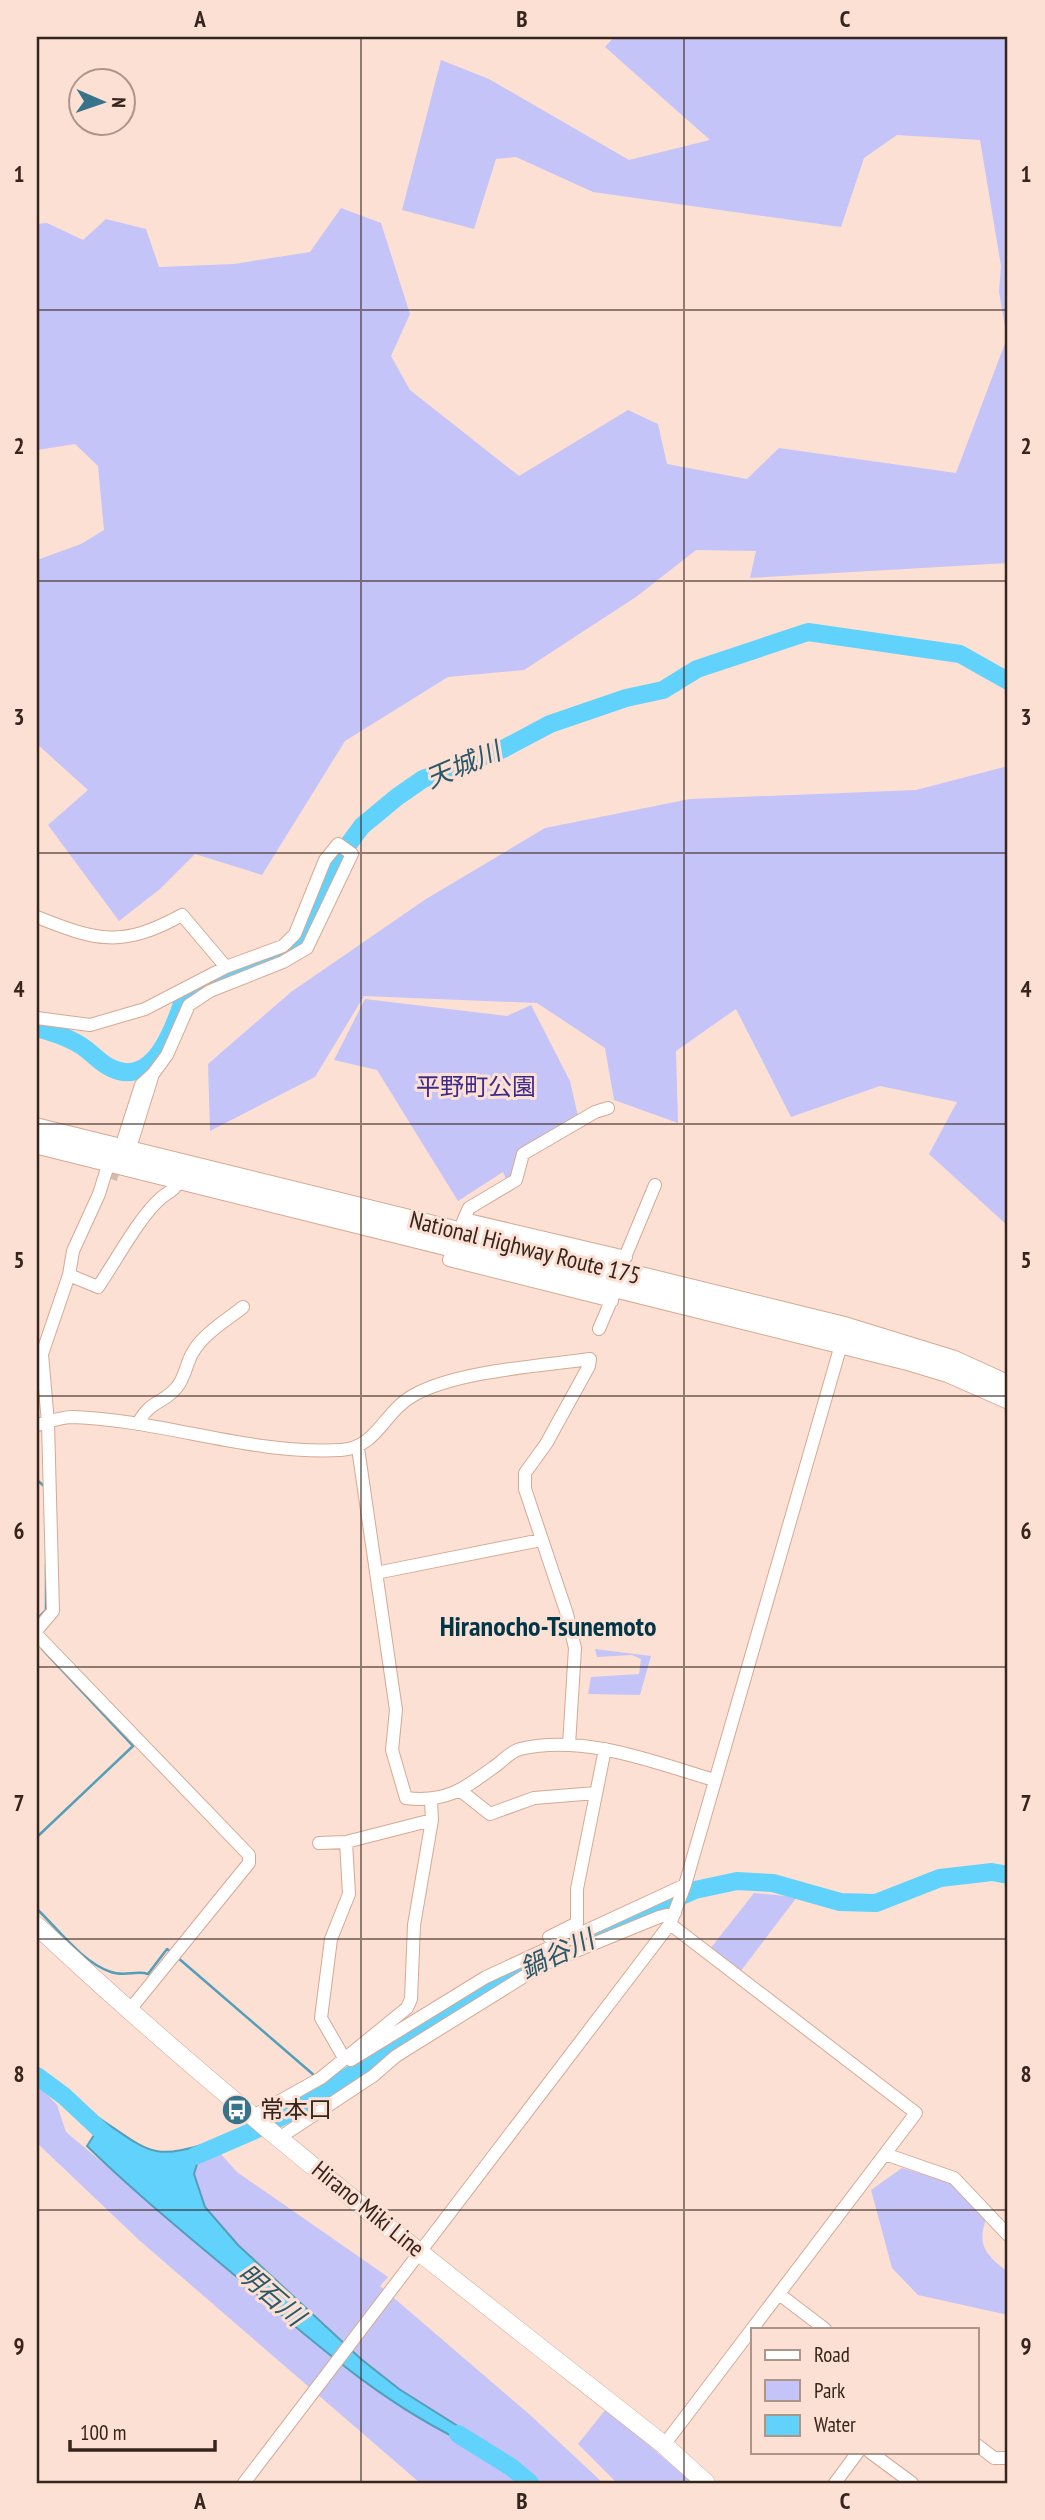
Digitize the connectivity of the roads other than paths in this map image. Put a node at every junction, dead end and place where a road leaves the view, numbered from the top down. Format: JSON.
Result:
{"nodes":[{"id":1,"x":37,"y":917,"type":"edge"},
{"id":2,"x":226,"y":967,"type":"junction"},
{"id":3,"x":206,"y":985,"type":"junction"},
{"id":4,"x":37,"y":1018,"type":"edge"},
{"id":5,"x":608,"y":1108,"type":"dead end"},
{"id":6,"x":37,"y":1128,"type":"edge"},
{"id":7,"x":37,"y":1144,"type":"edge"},
{"id":8,"x":127,"y":1144,"type":"junction"},
{"id":9,"x":110,"y":1171,"type":"junction"},
{"id":10,"x":179,"y":1180,"type":"junction"},
{"id":11,"x":655,"y":1185,"type":"dead end"},
{"id":12,"x":459,"y":1232,"type":"junction"},
{"id":13,"x":69,"y":1275,"type":"junction"},
{"id":14,"x":618,"y":1279,"type":"junction"},
{"id":15,"x":243,"y":1307,"type":"dead end"},
{"id":16,"x":599,"y":1329,"type":"dead end"},
{"id":17,"x":844,"y":1336,"type":"junction"},
{"id":18,"x":40,"y":1368,"type":"edge"},
{"id":19,"x":1008,"y":1385,"type":"edge"},
{"id":20,"x":1008,"y":1399,"type":"edge"},
{"id":21,"x":42,"y":1424,"type":"edge"},
{"id":22,"x":138,"y":1424,"type":"junction"},
{"id":23,"x":358,"y":1448,"type":"junction"},
{"id":24,"x":541,"y":1540,"type":"junction"},
{"id":25,"x":376,"y":1573,"type":"junction"},
{"id":26,"x":37,"y":1632,"type":"edge"},
{"id":27,"x":569,"y":1745,"type":"junction"},
{"id":28,"x":605,"y":1749,"type":"junction"},
{"id":29,"x":714,"y":1780,"type":"junction"},
{"id":30,"x":461,"y":1791,"type":"junction"},
{"id":31,"x":596,"y":1793,"type":"junction"},
{"id":32,"x":431,"y":1801,"type":"junction"},
{"id":33,"x":432,"y":1820,"type":"junction"},
{"id":34,"x":346,"y":1842,"type":"junction"},
{"id":35,"x":319,"y":1843,"type":"dead end"},
{"id":36,"x":685,"y":1885,"type":"junction"},
{"id":37,"x":673,"y":1919,"type":"junction"},
{"id":38,"x":37,"y":1926,"type":"edge"},
{"id":39,"x":486,"y":1977,"type":"junction"},
{"id":40,"x":495,"y":1994,"type":"junction"},
{"id":41,"x":128,"y":2012,"type":"junction"},
{"id":42,"x":344,"y":2057,"type":"junction"},
{"id":43,"x":255,"y":2118,"type":"junction"},
{"id":44,"x":277,"y":2136,"type":"junction"},
{"id":45,"x":885,"y":2154,"type":"junction"},
{"id":46,"x":1008,"y":2235,"type":"edge"},
{"id":47,"x":419,"y":2251,"type":"junction"},
{"id":48,"x":779,"y":2294,"type":"junction"},
{"id":49,"x":753,"y":2328,"type":"edge"},
{"id":50,"x":824,"y":2328,"type":"edge"},
{"id":51,"x":751,"y":2331,"type":"edge"},
{"id":52,"x":664,"y":2445,"type":"junction"},
{"id":53,"x":978,"y":2446,"type":"edge"},
{"id":54,"x":857,"y":2454,"type":"edge"},
{"id":55,"x":873,"y":2454,"type":"edge"},
{"id":56,"x":1008,"y":2458,"type":"edge"},
{"id":57,"x":244,"y":2483,"type":"edge"},
{"id":58,"x":706,"y":2483,"type":"edge"},
{"id":59,"x":835,"y":2483,"type":"edge"},
{"id":60,"x":912,"y":2483,"type":"edge"}],
"edges":[{"from":1,"to":2,"type":"street"},
{"from":2,"to":3,"type":"street"},
{"from":2,"to":3,"type":"street"},
{"from":3,"to":4,"type":"street"},
{"from":3,"to":8,"type":"street"},
{"from":5,"to":12,"type":"street"},
{"from":6,"to":8,"type":"highway","name":"National Highway Route 175"},
{"from":7,"to":9,"type":"highway","name":"National Highway Route 175"},
{"from":8,"to":12,"type":"highway","name":"National Highway Route 175"},
{"from":9,"to":10,"type":"highway","name":"National Highway Route 175"},
{"from":9,"to":13,"type":"street"},
{"from":10,"to":12,"type":"highway","name":"National Highway Route 175"},
{"from":10,"to":13,"type":"street"},
{"from":11,"to":14,"type":"street"},
{"from":12,"to":14,"type":"highway","name":"National Highway Route 175"},
{"from":12,"to":14,"type":"street"},
{"from":13,"to":18,"type":"street"},
{"from":14,"to":16,"type":"street"},
{"from":14,"to":17,"type":"highway","name":"National Highway Route 175"},
{"from":15,"to":22,"type":"street"},
{"from":17,"to":19,"type":"highway","name":"National Highway Route 175"},
{"from":17,"to":20,"type":"highway","name":"National Highway Route 175"},
{"from":17,"to":29,"type":"street"},
{"from":18,"to":21,"type":"street"},
{"from":21,"to":22,"type":"street"},
{"from":21,"to":26,"type":"street"},
{"from":22,"to":23,"type":"street"},
{"from":23,"to":24,"type":"street"},
{"from":23,"to":25,"type":"street"},
{"from":24,"to":25,"type":"street"},
{"from":24,"to":27,"type":"street"},
{"from":25,"to":32,"type":"street"},
{"from":26,"to":41,"type":"street"},
{"from":27,"to":28,"type":"street"},
{"from":27,"to":30,"type":"street"},
{"from":28,"to":29,"type":"street"},
{"from":28,"to":31,"type":"street"},
{"from":29,"to":36,"type":"street"},
{"from":30,"to":31,"type":"street"},
{"from":30,"to":32,"type":"street"},
{"from":31,"to":39,"type":"street"},
{"from":32,"to":33,"type":"street"},
{"from":33,"to":34,"type":"street"},
{"from":33,"to":42,"type":"street"},
{"from":34,"to":35,"type":"street"},
{"from":34,"to":42,"type":"street"},
{"from":36,"to":37,"type":"street"},
{"from":36,"to":39,"type":"street"},
{"from":37,"to":40,"type":"street"},
{"from":37,"to":45,"type":"street"},
{"from":37,"to":47,"type":"street"},
{"from":38,"to":41,"type":"main road","name":"Hirano Miki Line"},
{"from":39,"to":40,"type":"street"},
{"from":39,"to":42,"type":"street"},
{"from":40,"to":44,"type":"street"},
{"from":41,"to":43,"type":"main road","name":"Hirano Miki Line"},
{"from":42,"to":43,"type":"street"},
{"from":43,"to":44,"type":"main road","name":"Hirano Miki Line"},
{"from":44,"to":47,"type":"main road","name":"Hirano Miki Line"},
{"from":45,"to":46,"type":"street"},
{"from":45,"to":48,"type":"street"},
{"from":47,"to":52,"type":"main road","name":"Hirano Miki Line"},
{"from":47,"to":57,"type":"street"},
{"from":48,"to":49,"type":"street"},
{"from":48,"to":50,"type":"street"},
{"from":51,"to":52,"type":"street"},
{"from":52,"to":58,"type":"main road","name":"Hirano Miki Line"},
{"from":53,"to":56,"type":"street"},
{"from":54,"to":59,"type":"street"},
{"from":55,"to":60,"type":"street"}]}
